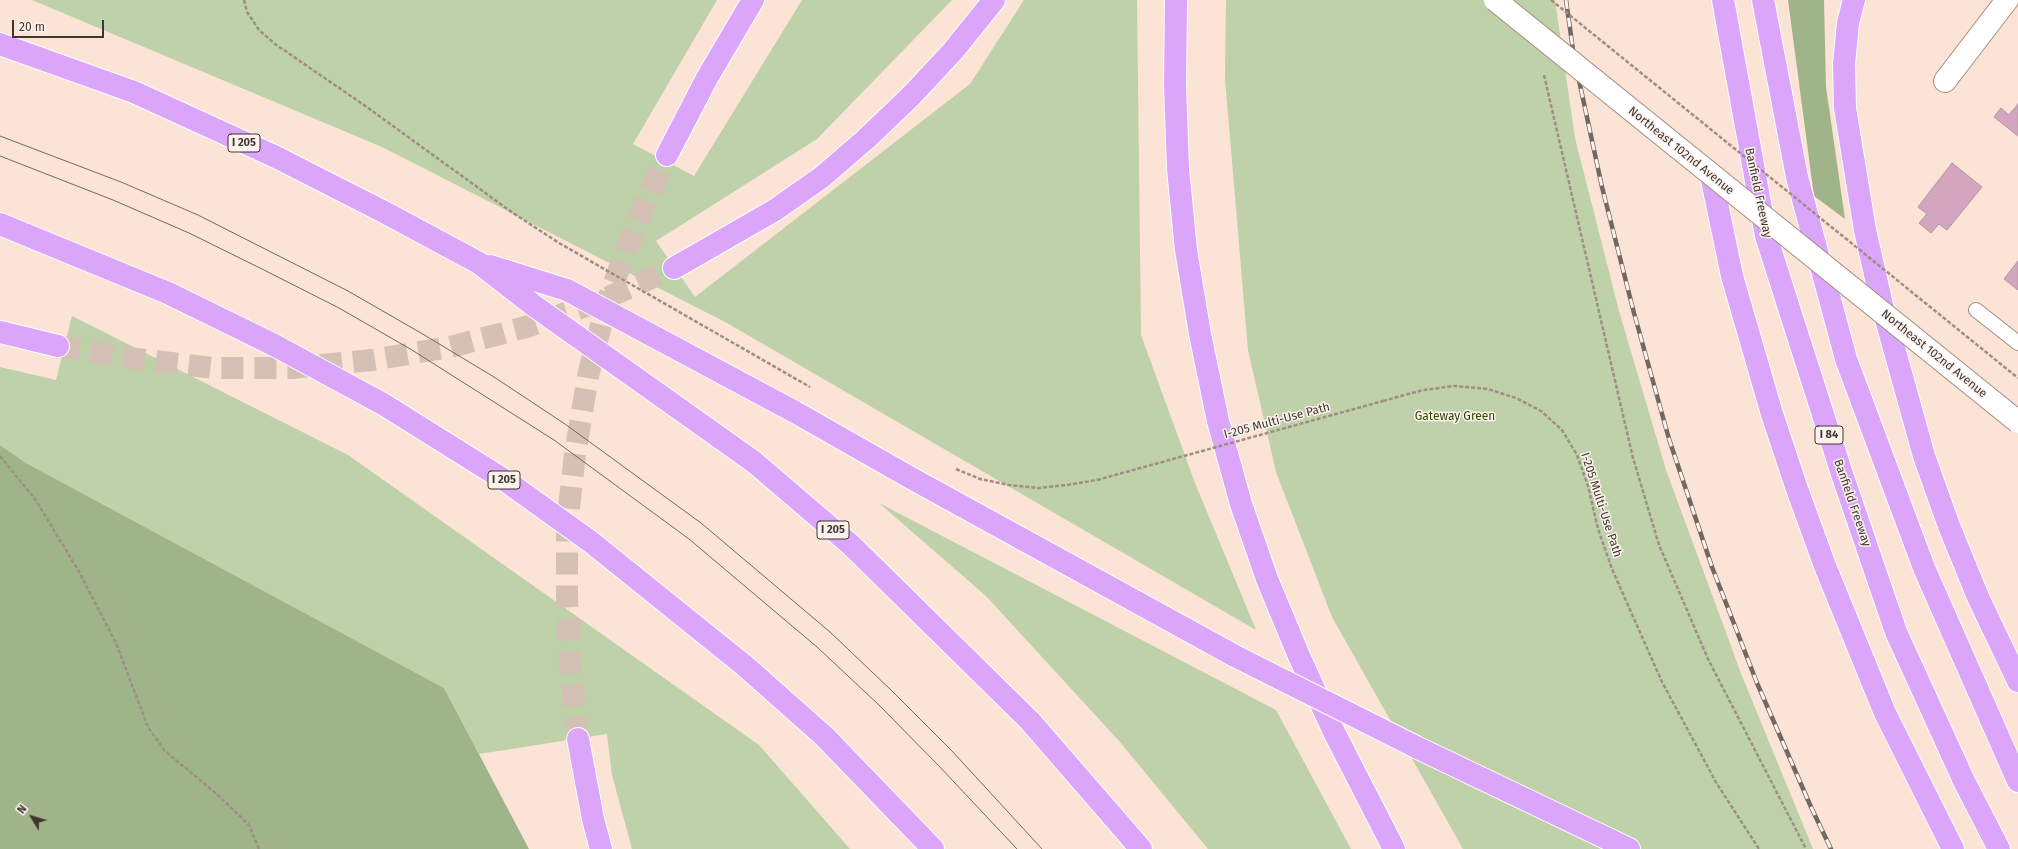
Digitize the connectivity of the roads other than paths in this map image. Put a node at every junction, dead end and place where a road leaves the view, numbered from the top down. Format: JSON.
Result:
{"nodes":[{"id":1,"x":753,"y":0,"type":"edge"},
{"id":2,"x":994,"y":0,"type":"edge"},
{"id":3,"x":1176,"y":0,"type":"edge"},
{"id":4,"x":1494,"y":0,"type":"edge"},
{"id":5,"x":1723,"y":0,"type":"edge"},
{"id":6,"x":1763,"y":0,"type":"edge"},
{"id":7,"x":1854,"y":0,"type":"edge"},
{"id":8,"x":2007,"y":0,"type":"edge"},
{"id":9,"x":0,"y":44,"type":"edge"},
{"id":10,"x":1945,"y":81,"type":"dead end"},
{"id":11,"x":666,"y":155,"type":"tunnel mouth"},
{"id":12,"x":1711,"y":175,"type":"junction"},
{"id":13,"x":0,"y":224,"type":"edge"},
{"id":14,"x":479,"y":263,"type":"junction"},
{"id":15,"x":674,"y":268,"type":"tunnel mouth"},
{"id":16,"x":1976,"y":310,"type":"dead end"},
{"id":17,"x":0,"y":332,"type":"edge"},
{"id":18,"x":2018,"y":343,"type":"edge"},
{"id":19,"x":58,"y":346,"type":"tunnel mouth"},
{"id":20,"x":2018,"y":422,"type":"edge"},
{"id":21,"x":2018,"y":681,"type":"edge"},
{"id":22,"x":578,"y":739,"type":"tunnel mouth"},
{"id":23,"x":2018,"y":781,"type":"edge"},
{"id":24,"x":601,"y":849,"type":"edge"},
{"id":25,"x":933,"y":849,"type":"edge"},
{"id":26,"x":1141,"y":849,"type":"edge"},
{"id":27,"x":1394,"y":849,"type":"edge"},
{"id":28,"x":1628,"y":849,"type":"edge"},
{"id":29,"x":1953,"y":849,"type":"edge"},
{"id":30,"x":1999,"y":849,"type":"edge"}],
"edges":[{"from":1,"to":11,"type":"highway"},
{"from":2,"to":15,"type":"highway"},
{"from":3,"to":27,"type":"highway"},
{"from":4,"to":12,"type":"main road","name":"Northeast 102nd Avenue","bridge":true},
{"from":5,"to":30,"type":"highway","name":"Banfield Freeway","number":"I 84"},
{"from":6,"to":23,"type":"highway"},
{"from":7,"to":21,"type":"highway"},
{"from":8,"to":10,"type":"main road"},
{"from":9,"to":14,"type":"highway","number":"I 205"},
{"from":12,"to":20,"type":"main road","name":"Northeast 102nd Avenue","bridge":true},
{"from":12,"to":29,"type":"highway"},
{"from":13,"to":25,"type":"highway","number":"I 205"},
{"from":14,"to":26,"type":"highway","number":"I 205"},
{"from":14,"to":28,"type":"highway","bridge":true},
{"from":16,"to":18,"type":"lane"},
{"from":17,"to":19,"type":"highway"},
{"from":22,"to":24,"type":"highway"}]}
